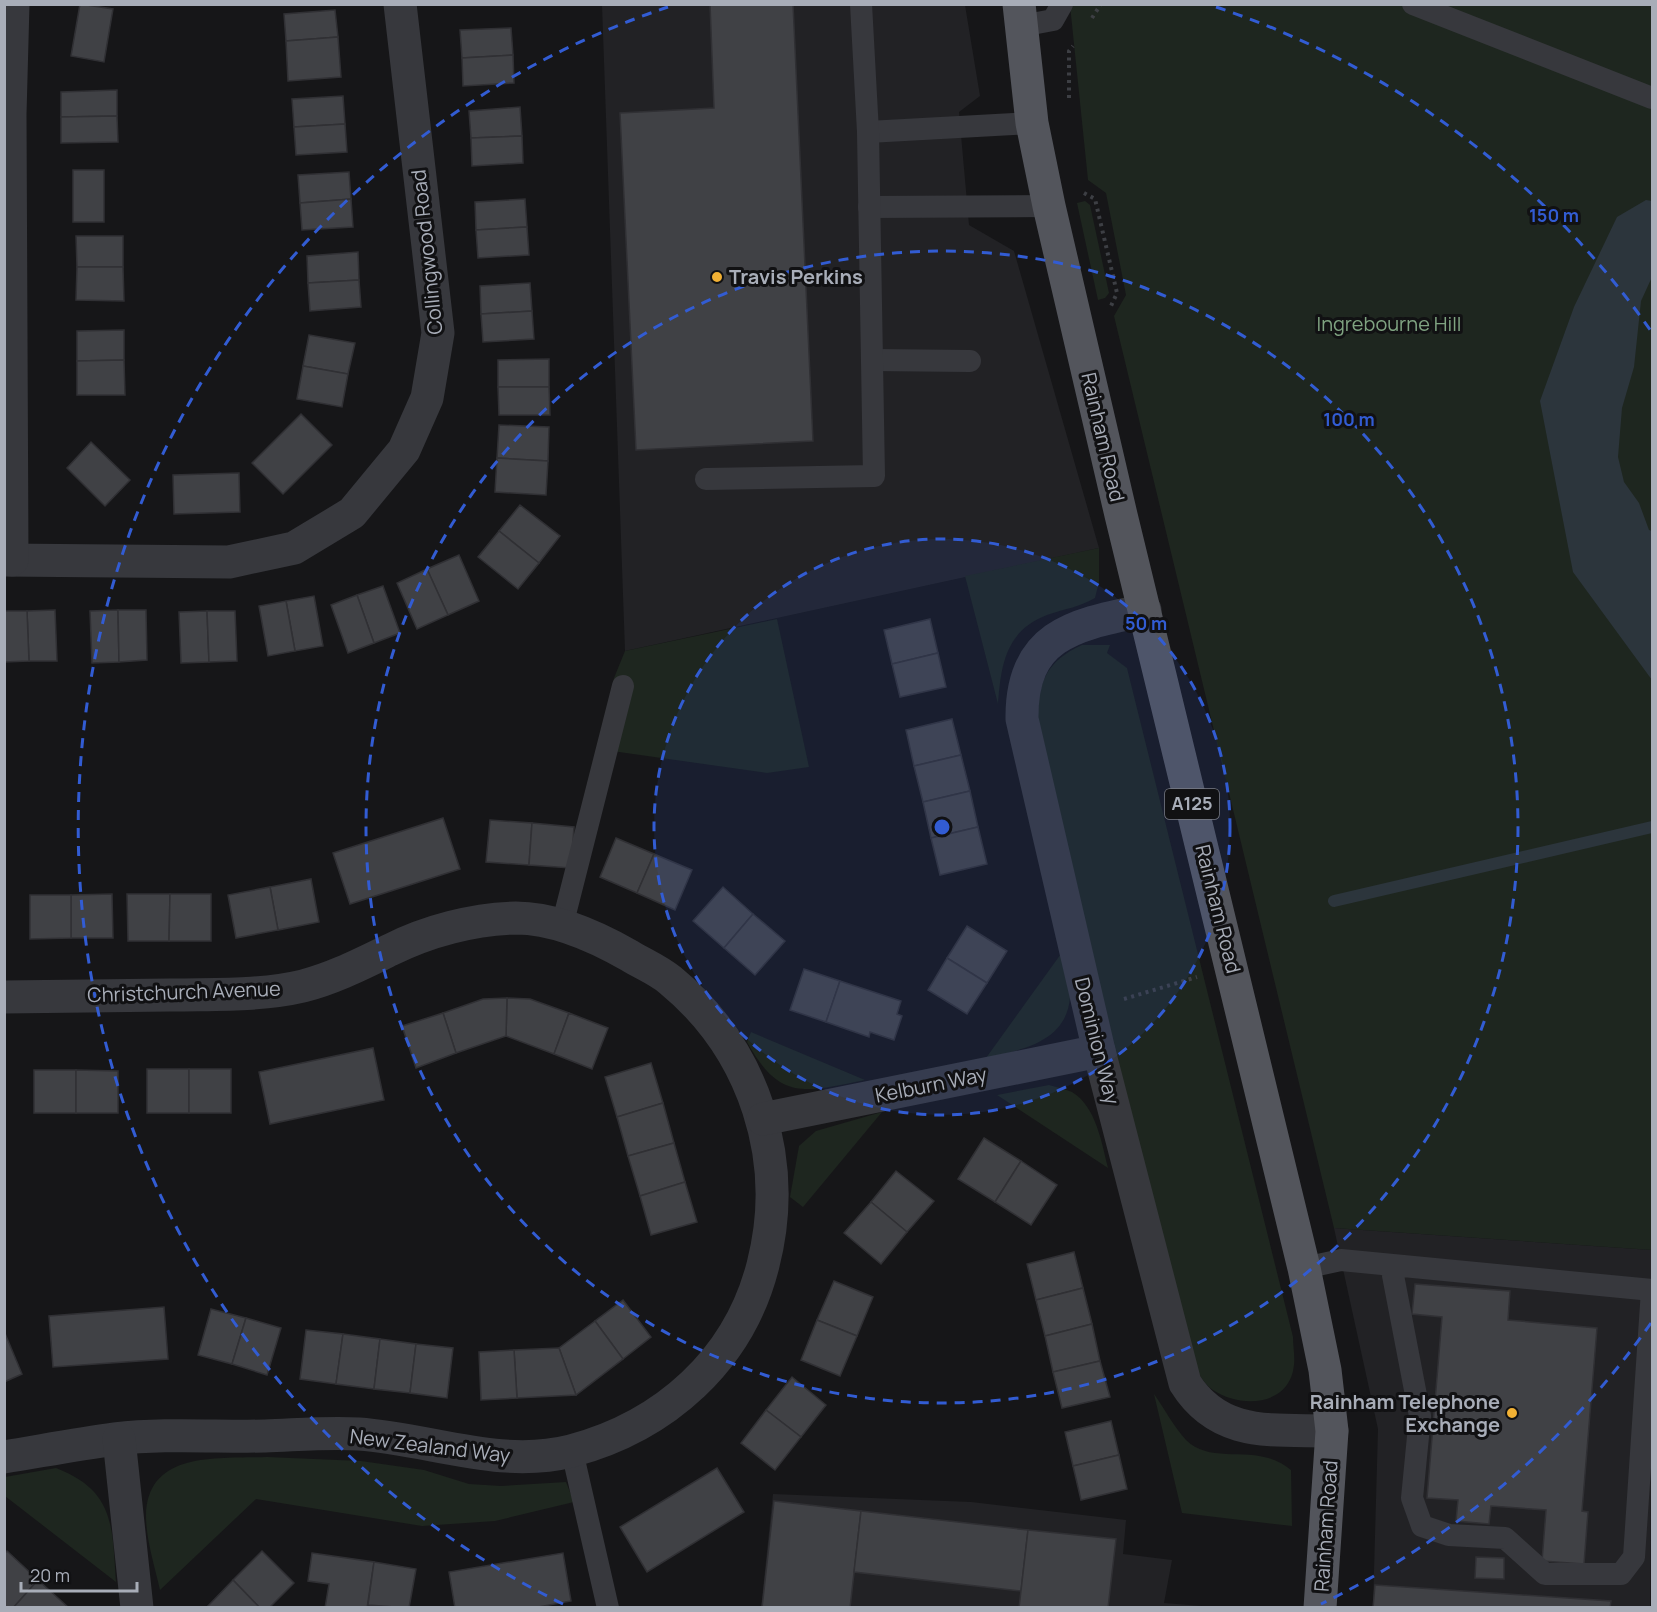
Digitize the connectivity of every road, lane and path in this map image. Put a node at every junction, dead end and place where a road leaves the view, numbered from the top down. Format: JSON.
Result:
{"nodes":[{"id":1,"x":13,"y":4,"type":"edge"},
{"id":2,"x":400,"y":4,"type":"edge"},
{"id":3,"x":861,"y":4,"type":"edge"},
{"id":4,"x":1062,"y":4,"type":"edge"},
{"id":5,"x":1413,"y":4,"type":"edge"},
{"id":6,"x":1020,"y":15,"type":"edge"},
{"id":7,"x":1653,"y":98,"type":"edge"},
{"id":8,"x":7,"y":114,"type":"edge"},
{"id":9,"x":1032,"y":123,"type":"junction"},
{"id":10,"x":868,"y":132,"type":"junction"},
{"id":11,"x":1049,"y":206,"type":"junction"},
{"id":12,"x":869,"y":207,"type":"junction"},
{"id":13,"x":872,"y":360,"type":"junction"},
{"id":14,"x":970,"y":361,"type":"dead end"},
{"id":15,"x":706,"y":479,"type":"dead end"},
{"id":16,"x":8,"y":560,"type":"edge"},
{"id":17,"x":1145,"y":610,"type":"junction"},
{"id":18,"x":623,"y":686,"type":"dead end"},
{"id":19,"x":562,"y":926,"type":"junction"},
{"id":20,"x":1204,"y":975,"type":"dead end"},
{"id":21,"x":4,"y":997,"type":"edge"},
{"id":22,"x":1089,"y":1009,"type":"junction"},
{"id":23,"x":1099,"y":1051,"type":"junction"},
{"id":24,"x":763,"y":1119,"type":"junction"},
{"id":25,"x":1391,"y":1265,"type":"junction"},
{"id":26,"x":1304,"y":1268,"type":"junction"},
{"id":27,"x":1332,"y":1431,"type":"junction"},
{"id":28,"x":119,"y":1439,"type":"junction"},
{"id":29,"x":572,"y":1450,"type":"junction"},
{"id":30,"x":4,"y":1457,"type":"edge"},
{"id":31,"x":137,"y":1608,"type":"edge"},
{"id":32,"x":608,"y":1608,"type":"edge"},
{"id":33,"x":1320,"y":1608,"type":"edge"}],
"edges":[{"from":1,"to":8,"type":"street"},
{"from":2,"to":16,"type":"street","name":"Collingwood Road"},
{"from":3,"to":10,"type":"lane"},
{"from":4,"to":6,"type":"lane"},
{"from":5,"to":7,"type":"lane"},
{"from":6,"to":9,"type":"main road","name":"Rainham Road","number":"A125"},
{"from":8,"to":16,"type":"street"},
{"from":9,"to":10,"type":"lane"},
{"from":9,"to":11,"type":"main road","name":"Rainham Road","number":"A125"},
{"from":10,"to":12,"type":"lane"},
{"from":11,"to":12,"type":"lane"},
{"from":11,"to":17,"type":"main road","name":"Rainham Road","number":"A125"},
{"from":12,"to":13,"type":"lane"},
{"from":13,"to":14,"type":"lane"},
{"from":13,"to":15,"type":"lane"},
{"from":17,"to":22,"type":"street","name":"Dominion Way"},
{"from":17,"to":26,"type":"main road","name":"Rainham Road","number":"A125"},
{"from":18,"to":19,"type":"lane"},
{"from":19,"to":21,"type":"street","name":"Christchurch Avenue"},
{"from":19,"to":24,"type":"street","name":"Christchurch Avenue"},
{"from":20,"to":22,"type":"path"},
{"from":22,"to":23,"type":"street","name":"Dominion Way"},
{"from":23,"to":24,"type":"street","name":"Kelburn Way"},
{"from":23,"to":27,"type":"street","name":"Dominion Way"},
{"from":24,"to":29,"type":"street","name":"New Zealand Way"},
{"from":25,"to":25,"type":"lane"},
{"from":25,"to":26,"type":"lane"},
{"from":26,"to":27,"type":"main road","name":"Rainham Road","number":"A125"},
{"from":27,"to":33,"type":"main road","name":"Rainham Road","number":"A125"},
{"from":28,"to":29,"type":"street","name":"New Zealand Way"},
{"from":28,"to":30,"type":"street","name":"New Zealand Way"},
{"from":28,"to":31,"type":"street"},
{"from":29,"to":32,"type":"lane"}]}
